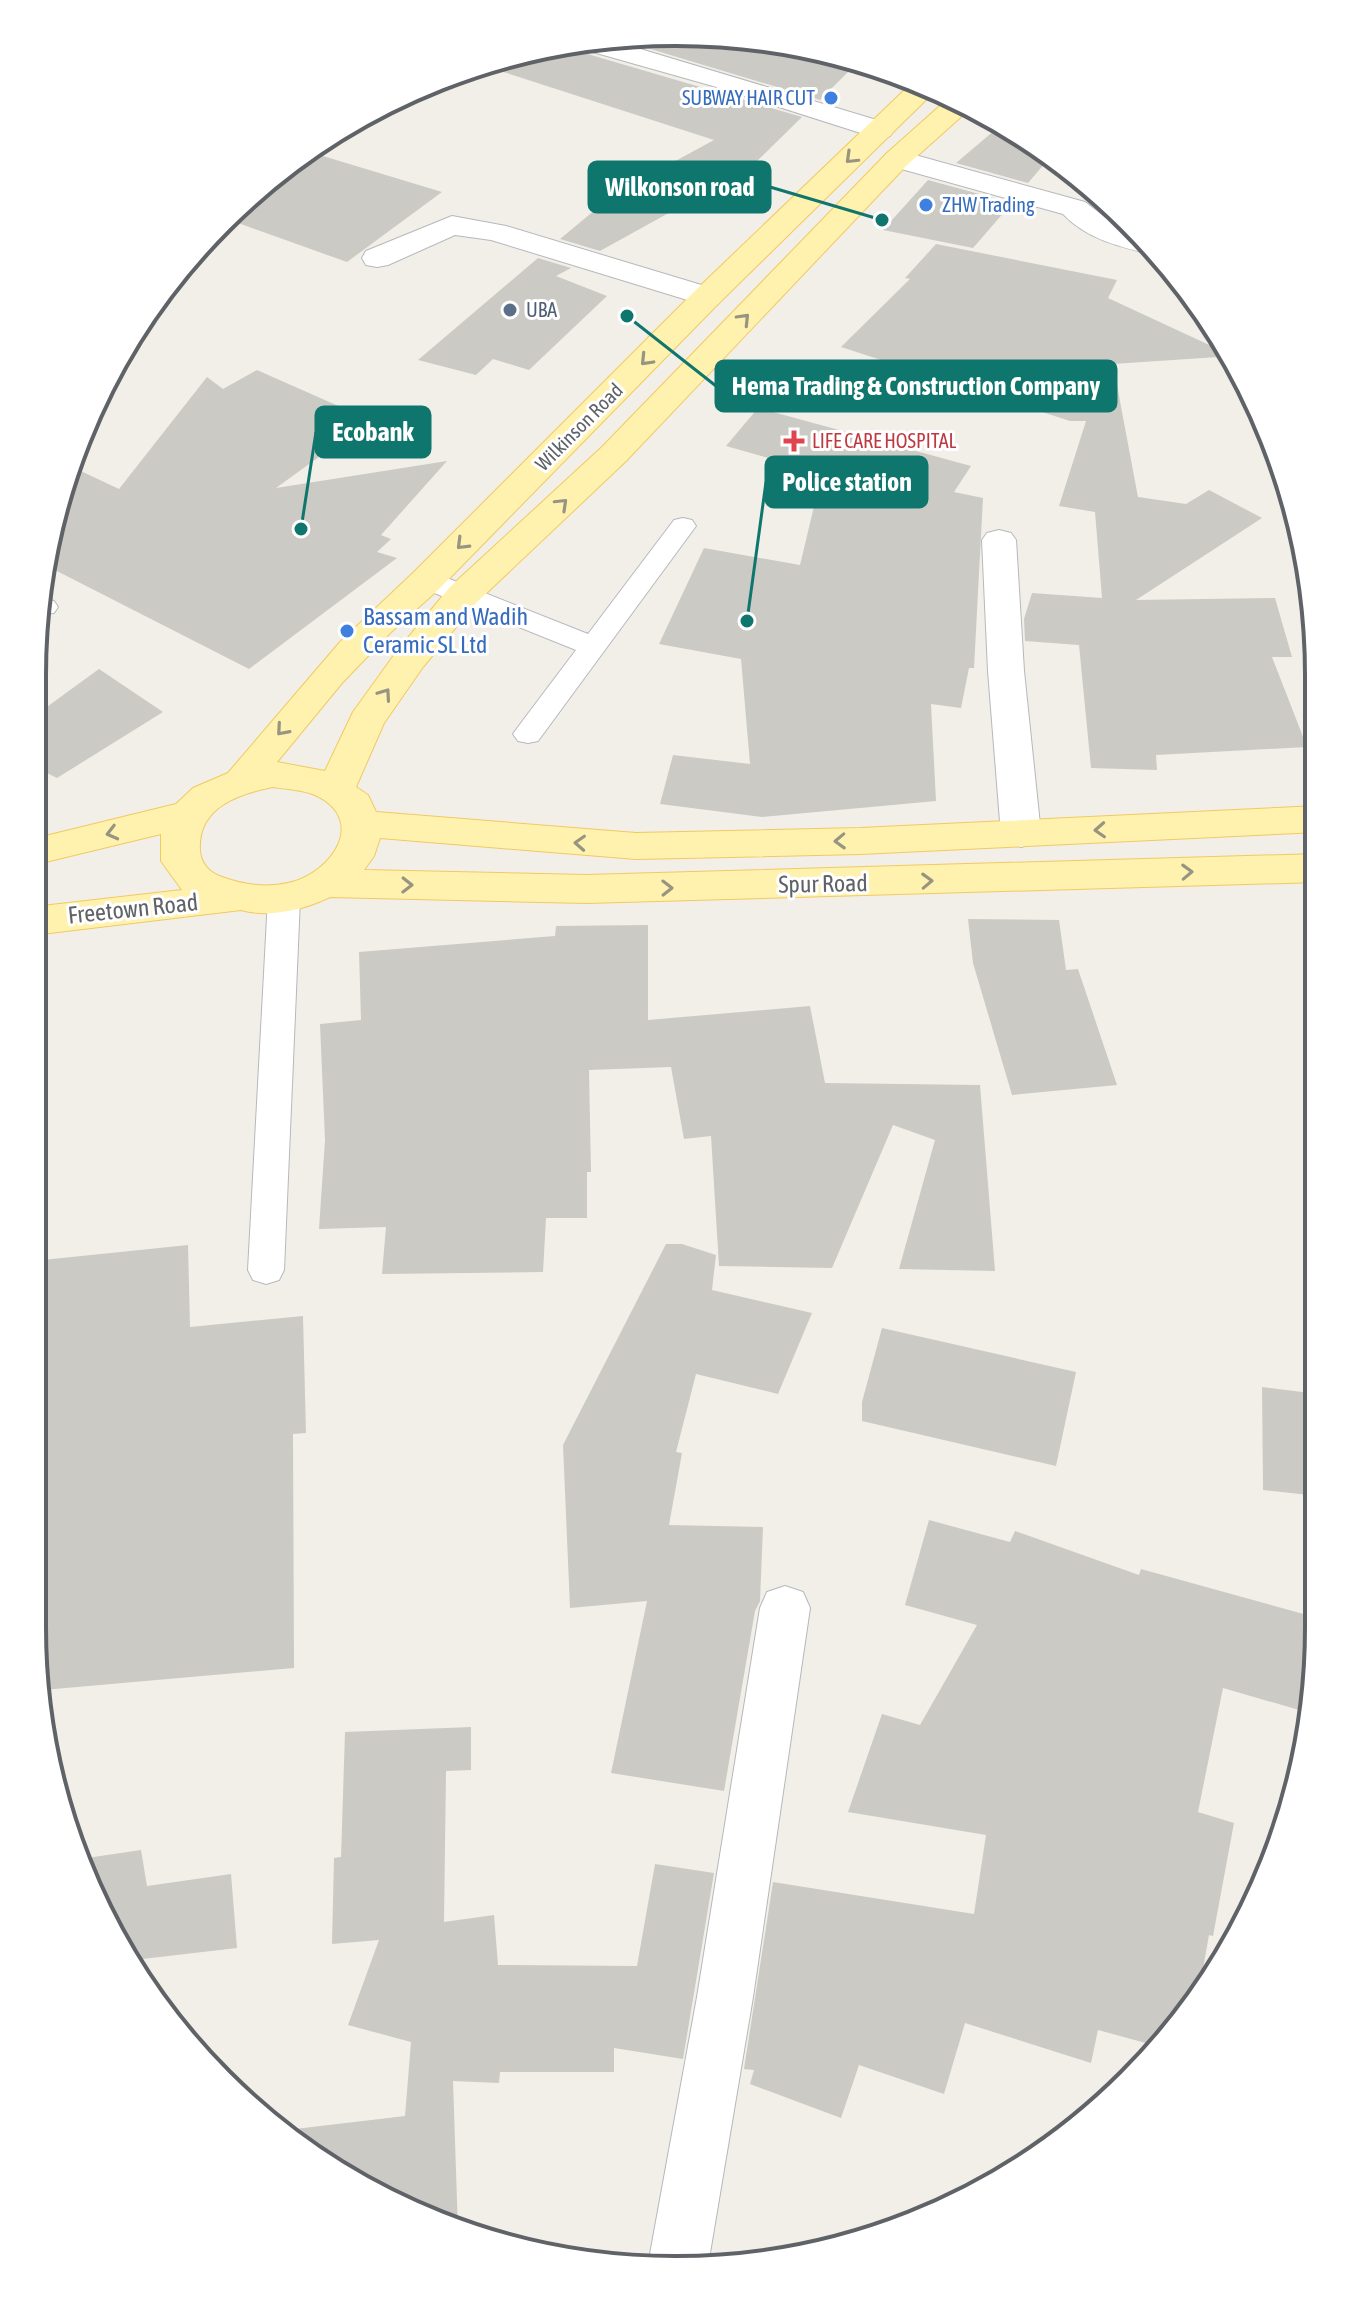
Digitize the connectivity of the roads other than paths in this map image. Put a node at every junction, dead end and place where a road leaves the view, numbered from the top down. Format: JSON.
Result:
{"nodes":[{"id":1,"x":612,"y":49,"type":"edge"},
{"id":2,"x":917,"y":94,"type":"edge"},
{"id":3,"x":952,"y":110,"type":"edge"},
{"id":4,"x":880,"y":130,"type":"junction"},
{"id":5,"x":897,"y":159,"type":"junction"},
{"id":6,"x":1130,"y":239,"type":"edge"},
{"id":7,"x":377,"y":258,"type":"dead end"},
{"id":8,"x":707,"y":297,"type":"junction"},
{"id":9,"x":683,"y":526,"type":"dead end"},
{"id":10,"x":999,"y":540,"type":"dead end"},
{"id":11,"x":427,"y":580,"type":"junction"},
{"id":12,"x":463,"y":595,"type":"junction"},
{"id":13,"x":593,"y":646,"type":"junction"},
{"id":14,"x":528,"y":734,"type":"dead end"},
{"id":15,"x":243,"y":779,"type":"junction"},
{"id":16,"x":337,"y":787,"type":"junction"},
{"id":17,"x":187,"y":814,"type":"junction"},
{"id":18,"x":1305,"y":820,"type":"edge"},
{"id":19,"x":365,"y":824,"type":"junction"},
{"id":20,"x":1021,"y":834,"type":"junction"},
{"id":21,"x":46,"y":849,"type":"edge"},
{"id":22,"x":1305,"y":868,"type":"edge"},
{"id":23,"x":329,"y":883,"type":"junction"},
{"id":24,"x":234,"y":898,"type":"junction"},
{"id":25,"x":284,"y":899,"type":"junction"},
{"id":26,"x":46,"y":920,"type":"edge"},
{"id":27,"x":266,"y":1270,"type":"dead end"},
{"id":28,"x":785,"y":1608,"type":"dead end"},
{"id":29,"x":679,"y":2256,"type":"edge"}],
"edges":[{"from":1,"to":4,"type":"street"},
{"from":2,"to":4,"type":"main road","name":"Wilkinson Road"},
{"from":3,"to":5,"type":"main road","name":"Wilkinson Road"},
{"from":4,"to":8,"type":"main road","name":"Wilkinson Road","one_way":true},
{"from":5,"to":6,"type":"street"},
{"from":12,"to":5,"type":"main road","name":"Wilkinson Road","one_way":true},
{"from":7,"to":8,"type":"street"},
{"from":8,"to":11,"type":"main road","name":"Wilkinson Road","one_way":true},
{"from":9,"to":13,"type":"lane"},
{"from":10,"to":20,"type":"street"},
{"from":11,"to":12,"type":"lane"},
{"from":11,"to":15,"type":"main road","name":"Wilkinson Road","one_way":true},
{"from":12,"to":13,"type":"lane"},
{"from":16,"to":12,"type":"main road","name":"Wilkinson Road","one_way":true},
{"from":13,"to":14,"type":"lane"},
{"from":15,"to":16,"type":"main road"},
{"from":15,"to":17,"type":"main road"},
{"from":16,"to":19,"type":"main road"},
{"from":17,"to":21,"type":"main road","one_way":true},
{"from":17,"to":24,"type":"main road"},
{"from":18,"to":20,"type":"main road","name":"Spur Road","one_way":true},
{"from":20,"to":19,"type":"main road","name":"Spur Road","one_way":true},
{"from":19,"to":23,"type":"main road"},
{"from":23,"to":22,"type":"main road","name":"Spur Road","one_way":true},
{"from":23,"to":25,"type":"main road"},
{"from":24,"to":25,"type":"main road"},
{"from":24,"to":26,"type":"main road","name":"Freetown Road"},
{"from":25,"to":27,"type":"lane"},
{"from":28,"to":29,"type":"street"}]}
